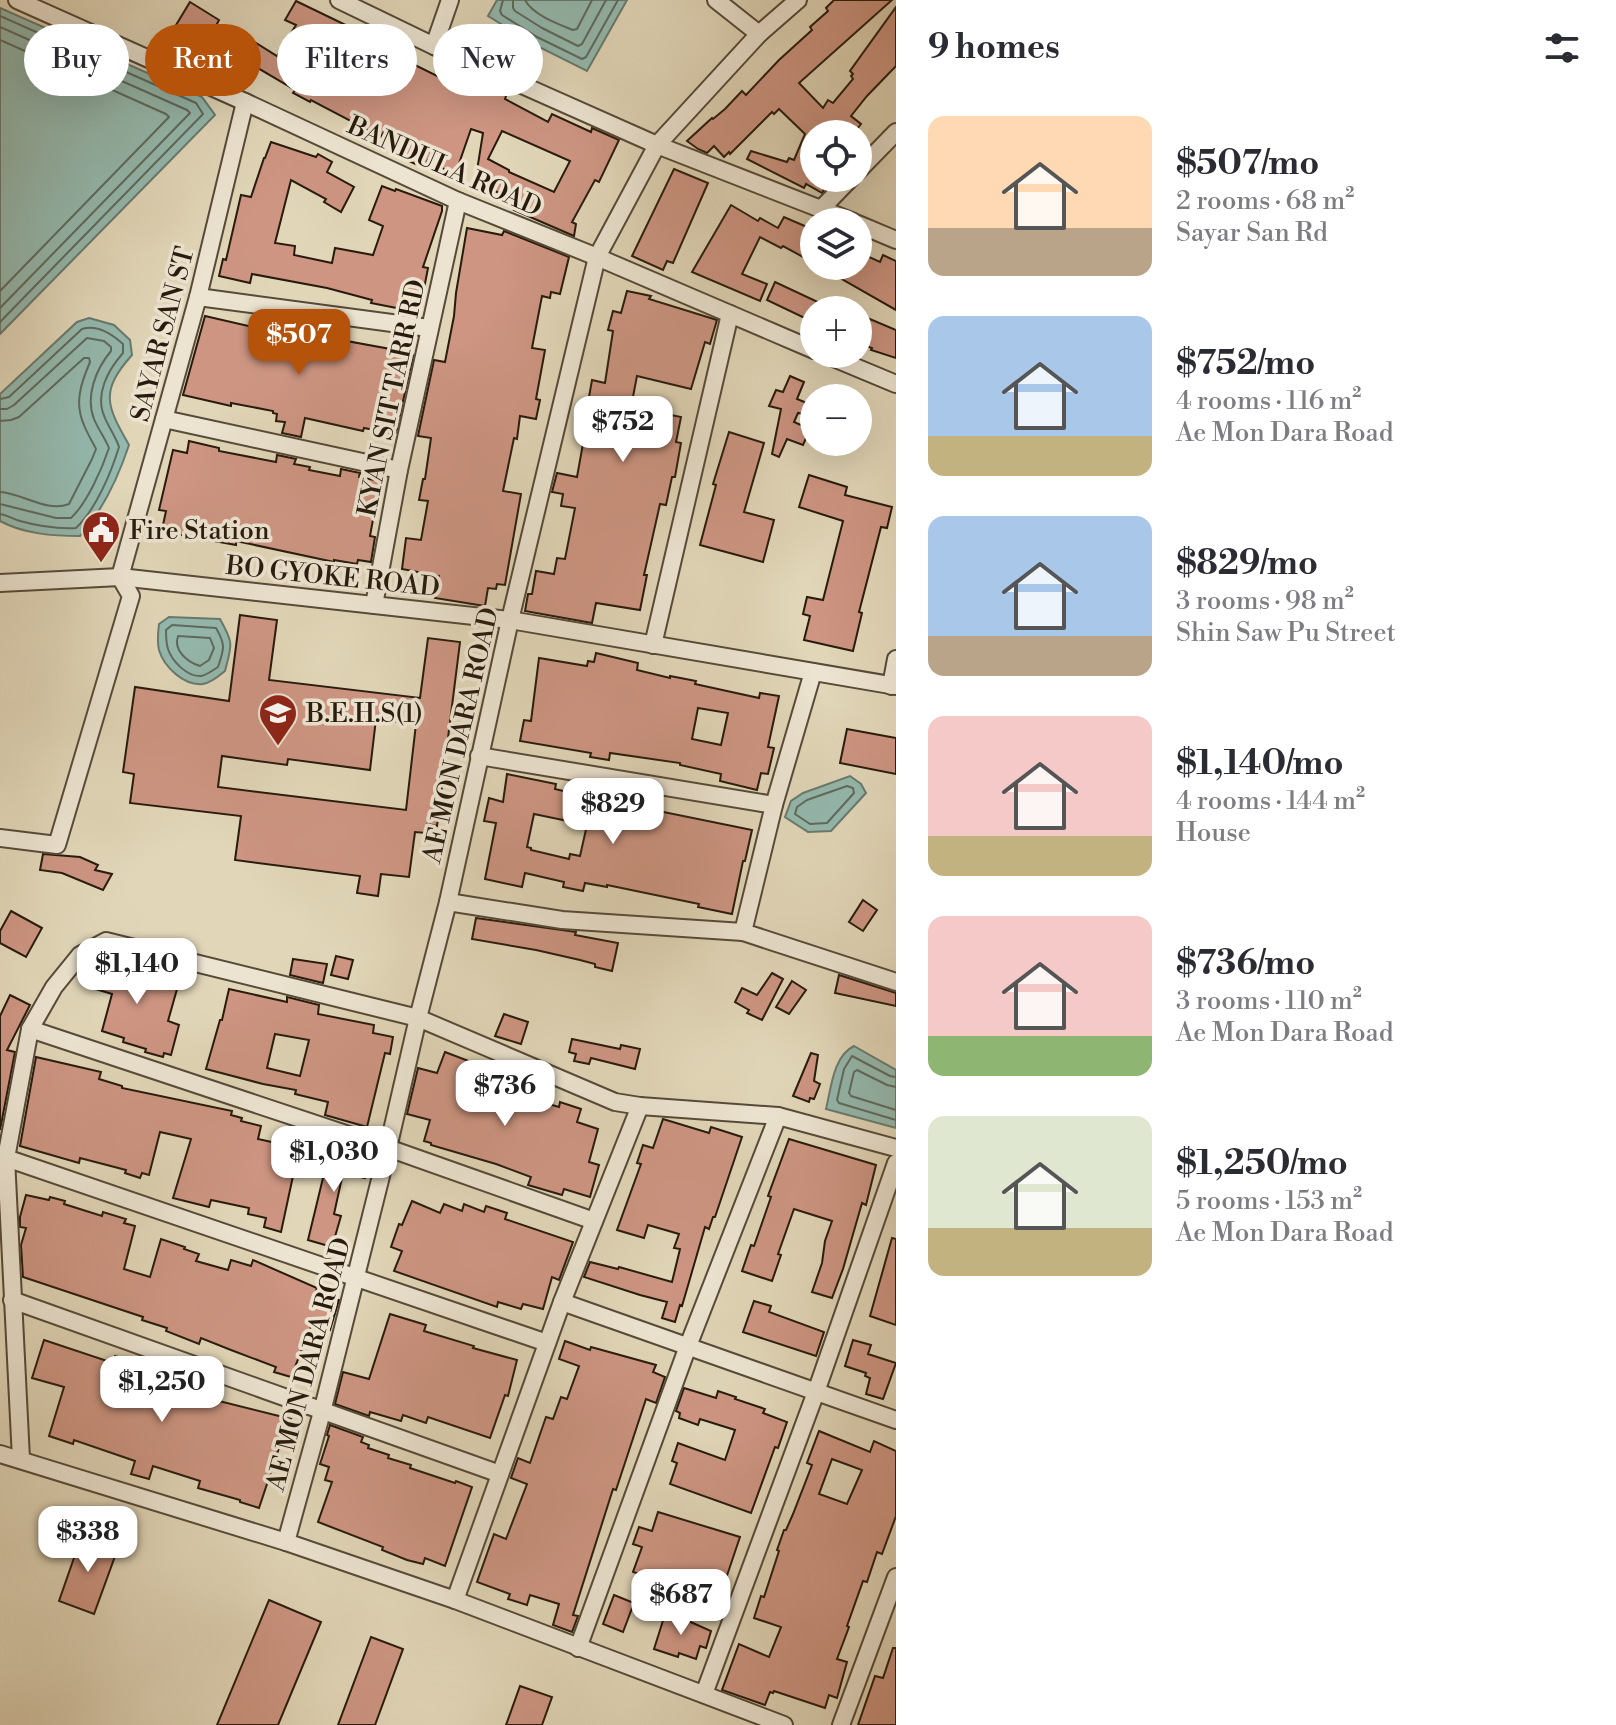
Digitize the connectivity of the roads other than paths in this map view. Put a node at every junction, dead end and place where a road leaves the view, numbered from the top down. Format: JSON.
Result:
{"nodes":[{"id":1,"x":17,"y":0,"type":"edge"},
{"id":2,"x":339,"y":0,"type":"edge"},
{"id":3,"x":450,"y":0,"type":"edge"},
{"id":4,"x":716,"y":0,"type":"edge"},
{"id":5,"x":798,"y":0,"type":"edge"},
{"id":6,"x":442,"y":24,"type":"edge"},
{"id":7,"x":759,"y":34,"type":"junction"},
{"id":8,"x":433,"y":46,"type":"edge"},
{"id":9,"x":543,"y":94,"type":"edge"},
{"id":10,"x":245,"y":102,"type":"junction"},
{"id":11,"x":896,"y":132,"type":"edge"},
{"id":12,"x":657,"y":145,"type":"junction"},
{"id":13,"x":872,"y":157,"type":"edge"},
{"id":14,"x":837,"y":192,"type":"edge"},
{"id":15,"x":458,"y":201,"type":"junction"},
{"id":16,"x":822,"y":208,"type":"joint"},
{"id":17,"x":872,"y":230,"type":"edge"},
{"id":18,"x":896,"y":240,"type":"edge"},
{"id":19,"x":597,"y":257,"type":"junction"},
{"id":20,"x":198,"y":297,"type":"junction"},
{"id":21,"x":730,"y":314,"type":"junction"},
{"id":22,"x":429,"y":328,"type":"junction"},
{"id":23,"x":800,"y":344,"type":"edge"},
{"id":24,"x":858,"y":368,"type":"edge"},
{"id":25,"x":896,"y":384,"type":"edge"},
{"id":26,"x":164,"y":419,"type":"junction"},
{"id":27,"x":399,"y":470,"type":"junction"},
{"id":28,"x":120,"y":577,"type":"junction"},
{"id":29,"x":0,"y":583,"type":"edge"},
{"id":30,"x":374,"y":605,"type":"junction"},
{"id":31,"x":510,"y":620,"type":"junction"},
{"id":32,"x":653,"y":645,"type":"junction"},
{"id":33,"x":896,"y":659,"type":"edge"},
{"id":34,"x":813,"y":672,"type":"junction"},
{"id":35,"x":893,"y":686,"type":"edge"},
{"id":36,"x":479,"y":756,"type":"junction"},
{"id":37,"x":774,"y":805,"type":"junction"},
{"id":38,"x":0,"y":838,"type":"edge"},
{"id":39,"x":448,"y":902,"type":"junction"},
{"id":40,"x":743,"y":932,"type":"junction"},
{"id":41,"x":896,"y":982,"type":"edge"},
{"id":42,"x":418,"y":1018,"type":"junction"},
{"id":43,"x":30,"y":1029,"type":"junction"},
{"id":44,"x":640,"y":1106,"type":"junction"},
{"id":45,"x":778,"y":1116,"type":"junction"},
{"id":46,"x":388,"y":1148,"type":"junction"},
{"id":47,"x":896,"y":1148,"type":"edge"},
{"id":48,"x":6,"y":1158,"type":"junction"},
{"id":49,"x":896,"y":1163,"type":"edge"},
{"id":50,"x":594,"y":1221,"type":"junction"},
{"id":51,"x":356,"y":1279,"type":"junction"},
{"id":52,"x":12,"y":1300,"type":"junction"},
{"id":53,"x":562,"y":1302,"type":"junction"},
{"id":54,"x":547,"y":1343,"type":"junction"},
{"id":55,"x":688,"y":1346,"type":"junction"},
{"id":56,"x":816,"y":1392,"type":"junction"},
{"id":57,"x":322,"y":1412,"type":"junction"},
{"id":58,"x":896,"y":1420,"type":"edge"},
{"id":59,"x":0,"y":1454,"type":"edge"},
{"id":60,"x":21,"y":1459,"type":"junction"},
{"id":61,"x":500,"y":1474,"type":"junction"},
{"id":62,"x":286,"y":1542,"type":"junction"},
{"id":63,"x":896,"y":1577,"type":"edge"},
{"id":64,"x":455,"y":1600,"type":"junction"},
{"id":65,"x":578,"y":1648,"type":"junction"},
{"id":66,"x":704,"y":1694,"type":"junction"},
{"id":67,"x":784,"y":1725,"type":"edge"},
{"id":68,"x":841,"y":1725,"type":"edge"}],
"edges":[{"from":1,"to":10,"type":"street","name":"BANDULA ROAD"},
{"from":2,"to":8,"type":"street"},
{"from":3,"to":6,"type":"street"},
{"from":4,"to":7,"type":"street"},
{"from":5,"to":7,"type":"street","name":"AE MON DARA ROAD"},
{"from":7,"to":12,"type":"street","name":"AE MON DARA ROAD"},
{"from":9,"to":12,"type":"street"},
{"from":10,"to":15,"type":"street","name":"BANDULA ROAD"},
{"from":10,"to":20,"type":"street","name":"SAYAR SAN ST"},
{"from":11,"to":13,"type":"street"},
{"from":12,"to":16,"type":"street"},
{"from":12,"to":19,"type":"street","name":"AE MON DARA ROAD"},
{"from":14,"to":16,"type":"street"},
{"from":15,"to":19,"type":"street","name":"BANDULA ROAD"},
{"from":15,"to":22,"type":"street","name":"KYAN SIT TARR RD"},
{"from":17,"to":18,"type":"street"},
{"from":19,"to":21,"type":"street","name":"BANDULA ROAD"},
{"from":19,"to":31,"type":"street","name":"AE MON DARA ROAD"},
{"from":20,"to":22,"type":"street"},
{"from":20,"to":26,"type":"street","name":"SAYAR SAN ST"},
{"from":21,"to":23,"type":"street","name":"BANDULA ROAD"},
{"from":21,"to":32,"type":"street"},
{"from":22,"to":27,"type":"street","name":"KYAN SIT TARR RD"},
{"from":24,"to":25,"type":"street"},
{"from":26,"to":27,"type":"street"},
{"from":26,"to":28,"type":"street","name":"SAYAR SAN ST"},
{"from":27,"to":30,"type":"street","name":"KYAN SIT TARR RD"},
{"from":28,"to":29,"type":"street","name":"BO GYOKE ROAD"},
{"from":28,"to":30,"type":"street","name":"BO GYOKE ROAD"},
{"from":28,"to":38,"type":"street"},
{"from":30,"to":31,"type":"street","name":"BO GYOKE ROAD"},
{"from":31,"to":32,"type":"street","name":"BO GYOKE ROAD"},
{"from":31,"to":36,"type":"street","name":"AE MON DARA ROAD"},
{"from":32,"to":34,"type":"street","name":"BO GYOKE ROAD"},
{"from":33,"to":35,"type":"street"},
{"from":34,"to":35,"type":"street","name":"BO GYOKE ROAD"},
{"from":34,"to":37,"type":"street"},
{"from":36,"to":37,"type":"street"},
{"from":36,"to":39,"type":"street","name":"AE MON DARA ROAD"},
{"from":37,"to":40,"type":"street"},
{"from":39,"to":40,"type":"street"},
{"from":39,"to":42,"type":"street","name":"AE MON DARA ROAD"},
{"from":40,"to":41,"type":"street"},
{"from":42,"to":43,"type":"street"},
{"from":42,"to":44,"type":"street"},
{"from":42,"to":46,"type":"street","name":"AE MON DARA ROAD"},
{"from":43,"to":46,"type":"street"},
{"from":43,"to":48,"type":"street"},
{"from":44,"to":45,"type":"street"},
{"from":44,"to":50,"type":"street"},
{"from":45,"to":47,"type":"street"},
{"from":45,"to":55,"type":"street"},
{"from":46,"to":50,"type":"street"},
{"from":46,"to":51,"type":"street","name":"AE MON DARA ROAD"},
{"from":48,"to":51,"type":"street"},
{"from":48,"to":52,"type":"street"},
{"from":49,"to":56,"type":"street"},
{"from":50,"to":53,"type":"street"},
{"from":51,"to":54,"type":"street"},
{"from":51,"to":57,"type":"street","name":"AE MON DARA ROAD"},
{"from":52,"to":57,"type":"street"},
{"from":52,"to":60,"type":"street"},
{"from":53,"to":54,"type":"street"},
{"from":53,"to":55,"type":"street"},
{"from":54,"to":61,"type":"street"},
{"from":55,"to":56,"type":"street"},
{"from":55,"to":65,"type":"street"},
{"from":56,"to":58,"type":"street"},
{"from":56,"to":66,"type":"street"},
{"from":57,"to":61,"type":"street"},
{"from":57,"to":62,"type":"street","name":"AE MON DARA ROAD"},
{"from":59,"to":60,"type":"street"},
{"from":60,"to":62,"type":"street"},
{"from":61,"to":64,"type":"street"},
{"from":62,"to":64,"type":"street"},
{"from":63,"to":68,"type":"street"},
{"from":64,"to":65,"type":"street"},
{"from":65,"to":66,"type":"street"},
{"from":66,"to":67,"type":"street"}]}
